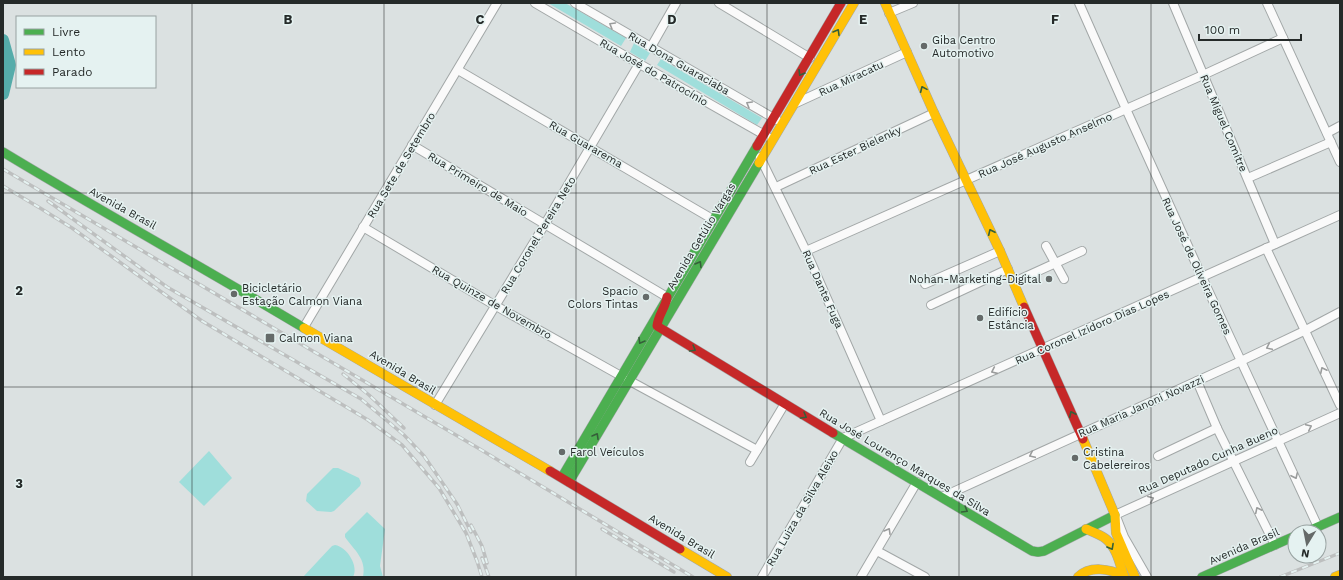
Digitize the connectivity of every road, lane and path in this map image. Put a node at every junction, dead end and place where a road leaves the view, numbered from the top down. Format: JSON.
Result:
{"nodes":[{"id":1,"x":497,"y":3,"type":"edge"},
{"id":2,"x":535,"y":3,"type":"edge"},
{"id":3,"x":575,"y":3,"type":"edge"},
{"id":4,"x":676,"y":3,"type":"edge"},
{"id":5,"x":719,"y":3,"type":"edge"},
{"id":6,"x":841,"y":3,"type":"edge"},
{"id":7,"x":854,"y":3,"type":"edge"},
{"id":8,"x":885,"y":3,"type":"edge"},
{"id":9,"x":913,"y":3,"type":"edge"},
{"id":10,"x":1079,"y":3,"type":"edge"},
{"id":11,"x":1172,"y":3,"type":"edge"},
{"id":12,"x":1267,"y":3,"type":"edge"},
{"id":13,"x":889,"y":13,"type":"junction"},
{"id":14,"x":1283,"y":38,"type":"junction"},
{"id":15,"x":651,"y":47,"type":"junction"},
{"id":16,"x":907,"y":52,"type":"junction"},
{"id":17,"x":810,"y":58,"type":"junction"},
{"id":18,"x":639,"y":64,"type":"junction"},
{"id":19,"x":458,"y":70,"type":"junction"},
{"id":20,"x":1203,"y":75,"type":"junction"},
{"id":21,"x":796,"y":103,"type":"junction"},
{"id":22,"x":1126,"y":110,"type":"junction"},
{"id":23,"x":934,"y":113,"type":"junction"},
{"id":24,"x":773,"y":118,"type":"junction"},
{"id":25,"x":783,"y":124,"type":"junction"},
{"id":26,"x":1340,"y":126,"type":"edge"},
{"id":27,"x":1327,"y":132,"type":"junction"},
{"id":28,"x":764,"y":134,"type":"junction"},
{"id":29,"x":774,"y":140,"type":"junction"},
{"id":30,"x":1331,"y":142,"type":"junction"},
{"id":31,"x":412,"y":145,"type":"junction"},
{"id":32,"x":590,"y":147,"type":"junction"},
{"id":33,"x":754,"y":150,"type":"junction"},
{"id":34,"x":3,"y":152,"type":"edge"},
{"id":35,"x":762,"y":159,"type":"junction"},
{"id":36,"x":1340,"y":162,"type":"edge"},
{"id":37,"x":1248,"y":178,"type":"junction"},
{"id":38,"x":967,"y":180,"type":"junction"},
{"id":39,"x":776,"y":187,"type":"junction"},
{"id":40,"x":1340,"y":215,"type":"edge"},
{"id":41,"x":714,"y":220,"type":"junction"},
{"id":42,"x":545,"y":224,"type":"junction"},
{"id":43,"x":363,"y":227,"type":"junction"},
{"id":44,"x":1276,"y":244,"type":"junction"},
{"id":45,"x":1046,"y":246,"type":"dead end"},
{"id":46,"x":1266,"y":248,"type":"junction"},
{"id":47,"x":806,"y":251,"type":"junction"},
{"id":48,"x":1000,"y":251,"type":"junction"},
{"id":49,"x":1082,"y":251,"type":"dead end"},
{"id":50,"x":1056,"y":263,"type":"junction"},
{"id":51,"x":1008,"y":269,"type":"junction"},
{"id":52,"x":1202,"y":277,"type":"junction"},
{"id":53,"x":1064,"y":279,"type":"dead end"},
{"id":54,"x":1014,"y":282,"type":"junction"},
{"id":55,"x":925,"y":284,"type":"dead end"},
{"id":56,"x":667,"y":297,"type":"junction"},
{"id":57,"x":931,"y":305,"type":"dead end"},
{"id":58,"x":496,"y":306,"type":"junction"},
{"id":59,"x":1340,"y":312,"type":"edge"},
{"id":60,"x":304,"y":327,"type":"junction"},
{"id":61,"x":660,"y":328,"type":"junction"},
{"id":62,"x":1304,"y":331,"type":"junction"},
{"id":63,"x":1042,"y":349,"type":"junction"},
{"id":64,"x":1241,"y":361,"type":"junction"},
{"id":65,"x":624,"y":378,"type":"junction"},
{"id":66,"x":1197,"y":381,"type":"junction"},
{"id":67,"x":435,"y":405,"type":"junction"},
{"id":68,"x":784,"y":405,"type":"junction"},
{"id":69,"x":1340,"y":405,"type":"edge"},
{"id":70,"x":1340,"y":413,"type":"edge"},
{"id":71,"x":881,"y":421,"type":"junction"},
{"id":72,"x":1217,"y":428,"type":"junction"},
{"id":73,"x":1080,"y":433,"type":"junction"},
{"id":74,"x":843,"y":438,"type":"junction"},
{"id":75,"x":1279,"y":441,"type":"junction"},
{"id":76,"x":757,"y":450,"type":"junction"},
{"id":77,"x":1158,"y":456,"type":"dead end"},
{"id":78,"x":1234,"y":461,"type":"junction"},
{"id":79,"x":750,"y":462,"type":"dead end"},
{"id":80,"x":565,"y":480,"type":"junction"},
{"id":81,"x":917,"y":482,"type":"junction"},
{"id":82,"x":942,"y":497,"type":"junction"},
{"id":83,"x":1116,"y":517,"type":"junction"},
{"id":84,"x":1340,"y":517,"type":"edge"},
{"id":85,"x":1317,"y":524,"type":"edge"},
{"id":86,"x":1325,"y":524,"type":"edge"},
{"id":87,"x":1086,"y":529,"type":"junction"},
{"id":88,"x":1287,"y":540,"type":"edge"},
{"id":89,"x":1275,"y":545,"type":"junction"},
{"id":90,"x":877,"y":551,"type":"junction"},
{"id":91,"x":1340,"y":575,"type":"edge"},
{"id":92,"x":727,"y":577,"type":"edge"},
{"id":93,"x":762,"y":577,"type":"edge"},
{"id":94,"x":861,"y":577,"type":"edge"},
{"id":95,"x":925,"y":577,"type":"edge"},
{"id":96,"x":1078,"y":577,"type":"edge"},
{"id":97,"x":1124,"y":577,"type":"edge"},
{"id":98,"x":1135,"y":577,"type":"edge"},
{"id":99,"x":1147,"y":577,"type":"edge"},
{"id":100,"x":1202,"y":577,"type":"edge"},
{"id":101,"x":1335,"y":577,"type":"edge"}],
"edges":[{"from":1,"to":19,"type":"street","name":"Rua Sete de Setembro"},
{"from":2,"to":18,"type":"street","name":"Rua José do Patrocínio"},
{"from":15,"to":3,"type":"street","name":"Rua Dona Guaraciaba","one_way":true},
{"from":4,"to":15,"type":"street"},
{"from":5,"to":17,"type":"street"},
{"from":6,"to":17,"type":"main road","name":"Avenida Getúlio Vargas"},
{"from":21,"to":7,"type":"main road","name":"Avenida Getúlio Vargas","one_way":true},
{"from":8,"to":13,"type":"main road"},
{"from":9,"to":13,"type":"street"},
{"from":10,"to":22,"type":"street","name":"Rua José de Oliveira Gomes"},
{"from":11,"to":20,"type":"street","name":"Rua Miguel Comitre"},
{"from":12,"to":14,"type":"street"},
{"from":13,"to":16,"type":"main road"},
{"from":14,"to":20,"type":"street","name":"Rua José Augusto Anselmo"},
{"from":14,"to":27,"type":"street"},
{"from":24,"to":15,"type":"street","name":"Rua Dona Guaraciaba","one_way":true},
{"from":16,"to":21,"type":"street","name":"Rua Miracatu"},
{"from":23,"to":16,"type":"main road","one_way":true},
{"from":17,"to":24,"type":"main road","name":"Avenida Getúlio Vargas","one_way":true},
{"from":18,"to":28,"type":"street","name":"Rua José do Patrocínio"},
{"from":18,"to":32,"type":"street","name":"Rua Coronel Pereira Neto"},
{"from":19,"to":31,"type":"street","name":"Rua Sete de Setembro"},
{"from":19,"to":32,"type":"street","name":"Rua Guararema"},
{"from":20,"to":22,"type":"street","name":"Rua José Augusto Anselmo"},
{"from":20,"to":37,"type":"street","name":"Rua Miguel Comitre"},
{"from":21,"to":25,"type":"main road","name":"Avenida Getúlio Vargas"},
{"from":22,"to":38,"type":"street","name":"Rua José Augusto Anselmo"},
{"from":22,"to":52,"type":"street","name":"Rua José de Oliveira Gomes"},
{"from":23,"to":38,"type":"main road"},
{"from":23,"to":39,"type":"street","name":"Rua Ester Bielenky"},
{"from":24,"to":25,"type":"street","name":"Rua Dona Guaraciaba"},
{"from":24,"to":28,"type":"main road","name":"Avenida Getúlio Vargas"},
{"from":25,"to":29,"type":"main road","name":"Avenida Getúlio Vargas"},
{"from":26,"to":27,"type":"street"},
{"from":27,"to":30,"type":"street"},
{"from":28,"to":29,"type":"street","name":"Rua José do Patrocínio"},
{"from":28,"to":33,"type":"main road","name":"Avenida Getúlio Vargas"},
{"from":29,"to":35,"type":"main road","name":"Avenida Getúlio Vargas"},
{"from":30,"to":36,"type":"street"},
{"from":30,"to":37,"type":"street"},
{"from":31,"to":42,"type":"street","name":"Rua Primeiro de Maio"},
{"from":31,"to":43,"type":"street","name":"Rua Sete de Setembro"},
{"from":32,"to":41,"type":"street","name":"Rua Guararema"},
{"from":32,"to":42,"type":"street","name":"Rua Coronel Pereira Neto"},
{"from":33,"to":35,"type":"street","name":"Rua Dante Fuga"},
{"from":33,"to":41,"type":"main road","name":"Avenida Getúlio Vargas"},
{"from":34,"to":60,"type":"main road","name":"Avenida Brasil"},
{"from":35,"to":39,"type":"street","name":"Rua Dante Fuga"},
{"from":61,"to":35,"type":"main road","name":"Avenida Getúlio Vargas","one_way":true},
{"from":37,"to":44,"type":"street","name":"Rua Miguel Comitre"},
{"from":38,"to":47,"type":"street","name":"Rua José Augusto Anselmo"},
{"from":48,"to":38,"type":"main road","one_way":true},
{"from":39,"to":47,"type":"street","name":"Rua Dante Fuga"},
{"from":40,"to":44,"type":"street","name":"Rua Coronel Izidoro Dias Lopes"},
{"from":41,"to":56,"type":"main road","name":"Avenida Getúlio Vargas"},
{"from":42,"to":56,"type":"street","name":"Rua Primeiro de Maio"},
{"from":42,"to":58,"type":"street","name":"Rua Coronel Pereira Neto"},
{"from":43,"to":58,"type":"street","name":"Rua Quinze de Novembro"},
{"from":43,"to":60,"type":"street","name":"Rua Sete de Setembro"},
{"from":44,"to":46,"type":"street","name":"Rua Coronel Izidoro Dias Lopes"},
{"from":45,"to":50,"type":"street"},
{"from":46,"to":52,"type":"street","name":"Rua Coronel Izidoro Dias Lopes"},
{"from":46,"to":62,"type":"street"},
{"from":47,"to":71,"type":"street","name":"Rua Dante Fuga"},
{"from":48,"to":51,"type":"main road"},
{"from":48,"to":55,"type":"street"},
{"from":49,"to":50,"type":"street"},
{"from":50,"to":53,"type":"street"},
{"from":50,"to":54,"type":"street"},
{"from":51,"to":54,"type":"main road"},
{"from":51,"to":57,"type":"street"},
{"from":52,"to":63,"type":"street","name":"Rua Coronel Izidoro Dias Lopes"},
{"from":52,"to":64,"type":"street","name":"Rua José de Oliveira Gomes"},
{"from":54,"to":63,"type":"main road"},
{"from":56,"to":61,"type":"main road"},
{"from":56,"to":65,"type":"main road","name":"Avenida Getúlio Vargas","one_way":true},
{"from":58,"to":65,"type":"street","name":"Rua Quinze de Novembro"},
{"from":58,"to":67,"type":"street","name":"Rua Coronel Pereira Neto"},
{"from":59,"to":62,"type":"street","name":"Rua Maria Janoni Novazzi"},
{"from":60,"to":67,"type":"main road","name":"Avenida Brasil"},
{"from":61,"to":65,"type":"main road","name":"Avenida Getúlio Vargas"},
{"from":61,"to":68,"type":"main road","name":"Rua José Lourenço Marques da Silva","one_way":true},
{"from":62,"to":64,"type":"street","name":"Rua Maria Janoni Novazzi","one_way":true},
{"from":69,"to":62,"type":"street","one_way":true},
{"from":63,"to":71,"type":"street","name":"Rua Coronel Izidoro Dias Lopes","one_way":true},
{"from":73,"to":63,"type":"main road","one_way":true},
{"from":64,"to":66,"type":"street","name":"Rua Maria Janoni Novazzi"},
{"from":64,"to":75,"type":"street","name":"Rua José de Oliveira Gomes"},
{"from":65,"to":76,"type":"street","name":"Rua Quinze de Novembro"},
{"from":65,"to":80,"type":"main road","name":"Avenida Getúlio Vargas"},
{"from":66,"to":72,"type":"street"},
{"from":66,"to":73,"type":"street","name":"Rua Maria Janoni Novazzi"},
{"from":67,"to":80,"type":"main road","name":"Avenida Brasil"},
{"from":68,"to":74,"type":"main road","name":"Rua José Lourenço Marques da Silva","one_way":true},
{"from":68,"to":76,"type":"street"},
{"from":75,"to":70,"type":"street","name":"Rua Deputado Cunha Bueno","one_way":true},
{"from":71,"to":74,"type":"street","name":"Rua Coronel Izidoro Dias Lopes"},
{"from":72,"to":77,"type":"street"},
{"from":72,"to":78,"type":"street"},
{"from":73,"to":82,"type":"street","name":"Rua Maria Janoni Novazzi","one_way":true},
{"from":73,"to":83,"type":"main road"},
{"from":74,"to":81,"type":"main road","name":"Rua José Lourenço Marques da Silva"},
{"from":74,"to":93,"type":"street","name":"Rua Luiza da Silva Aleixo"},
{"from":75,"to":78,"type":"street","name":"Rua Deputado Cunha Bueno"},
{"from":75,"to":85,"type":"street","name":"Rua José de Oliveira Gomes","one_way":true},
{"from":76,"to":79,"type":"street"},
{"from":83,"to":78,"type":"street","name":"Rua Deputado Cunha Bueno","one_way":true},
{"from":89,"to":78,"type":"street","one_way":true},
{"from":80,"to":92,"type":"main road","name":"Avenida Brasil"},
{"from":81,"to":82,"type":"main road","name":"Rua José Lourenço Marques da Silva"},
{"from":90,"to":81,"type":"street","one_way":true},
{"from":82,"to":87,"type":"main road","name":"Rua José Lourenço Marques da Silva","one_way":true},
{"from":83,"to":87,"type":"main road","name":"Rua Deputado Cunha Bueno"},
{"from":83,"to":98,"type":"main road"},
{"from":83,"to":99,"type":"street"},
{"from":84,"to":86,"type":"main road"},
{"from":87,"to":97,"type":"main road","one_way":true},
{"from":88,"to":89,"type":"main road","name":"Avenida Brasil"},
{"from":89,"to":100,"type":"main road","name":"Avenida Brasil"},
{"from":90,"to":94,"type":"street"},
{"from":90,"to":95,"type":"street"},
{"from":91,"to":101,"type":"main road"},
{"from":96,"to":97,"type":"main road"}]}
